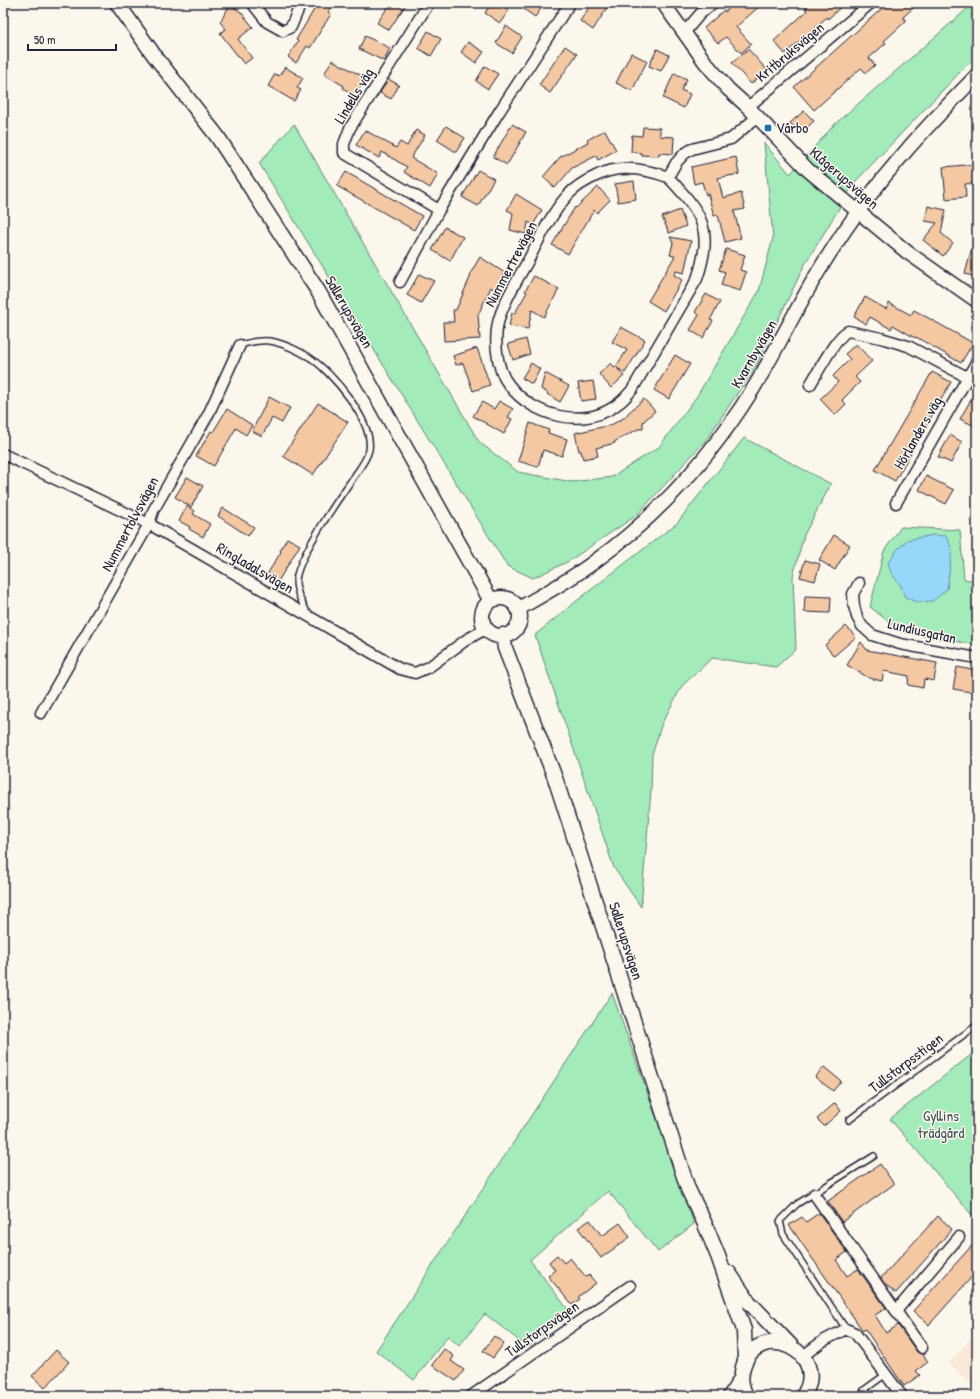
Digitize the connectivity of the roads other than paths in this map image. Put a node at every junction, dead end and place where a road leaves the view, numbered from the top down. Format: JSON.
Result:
{"nodes":[{"id":1,"x":108,"y":3,"type":"edge"},
{"id":2,"x":117,"y":3,"type":"edge"},
{"id":3,"x":252,"y":3,"type":"edge"},
{"id":4,"x":301,"y":3,"type":"edge"},
{"id":5,"x":429,"y":3,"type":"edge"},
{"id":6,"x":570,"y":3,"type":"edge"},
{"id":7,"x":663,"y":3,"type":"edge"},
{"id":8,"x":713,"y":3,"type":"edge"},
{"id":9,"x":871,"y":3,"type":"edge"},
{"id":10,"x":684,"y":34,"type":"junction"},
{"id":11,"x":154,"y":55,"type":"junction"},
{"id":12,"x":977,"y":75,"type":"edge"},
{"id":13,"x":748,"y":107,"type":"junction"},
{"id":14,"x":757,"y":117,"type":"junction"},
{"id":15,"x":668,"y":177,"type":"junction"},
{"id":16,"x":439,"y":210,"type":"junction"},
{"id":17,"x":858,"y":212,"type":"junction"},
{"id":18,"x":400,"y":282,"type":"dead end"},
{"id":19,"x":977,"y":301,"type":"edge"},
{"id":20,"x":240,"y":345,"type":"joint"},
{"id":21,"x":977,"y":361,"type":"edge"},
{"id":22,"x":967,"y":378,"type":"junction"},
{"id":23,"x":810,"y":386,"type":"dead end"},
{"id":24,"x":3,"y":454,"type":"edge"},
{"id":25,"x":896,"y":503,"type":"dead end"},
{"id":26,"x":149,"y":524,"type":"junction"},
{"id":27,"x":859,"y":583,"type":"dead end"},
{"id":28,"x":491,"y":601,"type":"junction"},
{"id":29,"x":518,"y":609,"type":"junction"},
{"id":30,"x":310,"y":618,"type":"junction"},
{"id":31,"x":487,"y":628,"type":"junction"},
{"id":32,"x":503,"y":635,"type":"junction"},
{"id":33,"x":977,"y":658,"type":"edge"},
{"id":34,"x":41,"y":713,"type":"dead end"},
{"id":35,"x":977,"y":1025,"type":"edge"},
{"id":36,"x":849,"y":1120,"type":"dead end"},
{"id":37,"x":874,"y":1156,"type":"dead end"},
{"id":38,"x":814,"y":1194,"type":"junction"},
{"id":39,"x":959,"y":1237,"type":"dead end"},
{"id":40,"x":718,"y":1256,"type":"junction"},
{"id":41,"x":630,"y":1286,"type":"dead end"},
{"id":42,"x":896,"y":1311,"type":"junction"},
{"id":43,"x":846,"y":1329,"type":"junction"},
{"id":44,"x":922,"y":1348,"type":"dead end"},
{"id":45,"x":797,"y":1351,"type":"junction"},
{"id":46,"x":745,"y":1358,"type":"junction"},
{"id":47,"x":886,"y":1374,"type":"junction"},
{"id":48,"x":740,"y":1376,"type":"junction"},
{"id":49,"x":472,"y":1396,"type":"edge"},
{"id":50,"x":728,"y":1396,"type":"edge"},
{"id":51,"x":746,"y":1396,"type":"edge"},
{"id":52,"x":803,"y":1396,"type":"edge"},
{"id":53,"x":868,"y":1396,"type":"edge"},
{"id":54,"x":902,"y":1396,"type":"edge"}],
"edges":[{"from":1,"to":11,"type":"main road","name":"Sallerupsvägen"},
{"from":2,"to":11,"type":"main road","name":"Sallerupsvägen"},
{"from":3,"to":4,"type":"street"},
{"from":5,"to":16,"type":"street","name":"Lindells väg"},
{"from":6,"to":16,"type":"street"},
{"from":7,"to":10,"type":"street","name":"Klågerupsvägen"},
{"from":8,"to":10,"type":"street"},
{"from":9,"to":13,"type":"street","name":"Kritbruksvägen"},
{"from":10,"to":13,"type":"street","name":"Klågerupsvägen"},
{"from":11,"to":28,"type":"main road","name":"Sallerupsvägen"},
{"from":12,"to":17,"type":"street","name":"Kvarnbyvägen"},
{"from":13,"to":14,"type":"street","name":"Klågerupsvägen"},
{"from":14,"to":15,"type":"street"},
{"from":14,"to":17,"type":"street","name":"Klågerupsvägen"},
{"from":15,"to":15,"type":"street","name":"Nummertrevägen"},
{"from":16,"to":18,"type":"street"},
{"from":17,"to":19,"type":"street","name":"Klågerupsvägen"},
{"from":17,"to":29,"type":"street","name":"Kvarnbyvägen"},
{"from":20,"to":26,"type":"street","name":"Nummertolvsvägen"},
{"from":20,"to":30,"type":"lane"},
{"from":21,"to":22,"type":"street","name":"Hörlanders väg"},
{"from":22,"to":23,"type":"street"},
{"from":22,"to":25,"type":"street","name":"Hörlanders väg"},
{"from":24,"to":26,"type":"street","name":"Ringladalsvägen"},
{"from":26,"to":30,"type":"street","name":"Ringladalsvägen"},
{"from":26,"to":34,"type":"street","name":"Nummertolvsvägen"},
{"from":27,"to":33,"type":"street","name":"Lundiusgatan"},
{"from":28,"to":29,"type":"main road"},
{"from":28,"to":31,"type":"main road"},
{"from":29,"to":32,"type":"main road"},
{"from":30,"to":31,"type":"street","name":"Ringladalsvägen"},
{"from":31,"to":32,"type":"main road"},
{"from":32,"to":40,"type":"main road","name":"Sallerupsvägen"},
{"from":35,"to":36,"type":"lane","name":"Tullstorpsstigen"},
{"from":37,"to":38,"type":"lane"},
{"from":38,"to":42,"type":"street"},
{"from":38,"to":43,"type":"lane"},
{"from":39,"to":42,"type":"street"},
{"from":40,"to":45,"type":"main road","name":"Sallerupsvägen"},
{"from":40,"to":46,"type":"main road","name":"Sallerupsvägen"},
{"from":41,"to":49,"type":"street","name":"Tullstorpsvägen"},
{"from":42,"to":44,"type":"street"},
{"from":43,"to":45,"type":"street"},
{"from":43,"to":47,"type":"street"},
{"from":45,"to":46,"type":"main road"},
{"from":45,"to":52,"type":"main road","name":"Sallerupsvägen"},
{"from":46,"to":48,"type":"main road","name":"Sallerupsvägen"},
{"from":47,"to":53,"type":"lane"},
{"from":47,"to":54,"type":"street"},
{"from":48,"to":50,"type":"street"},
{"from":48,"to":51,"type":"main road"}]}
